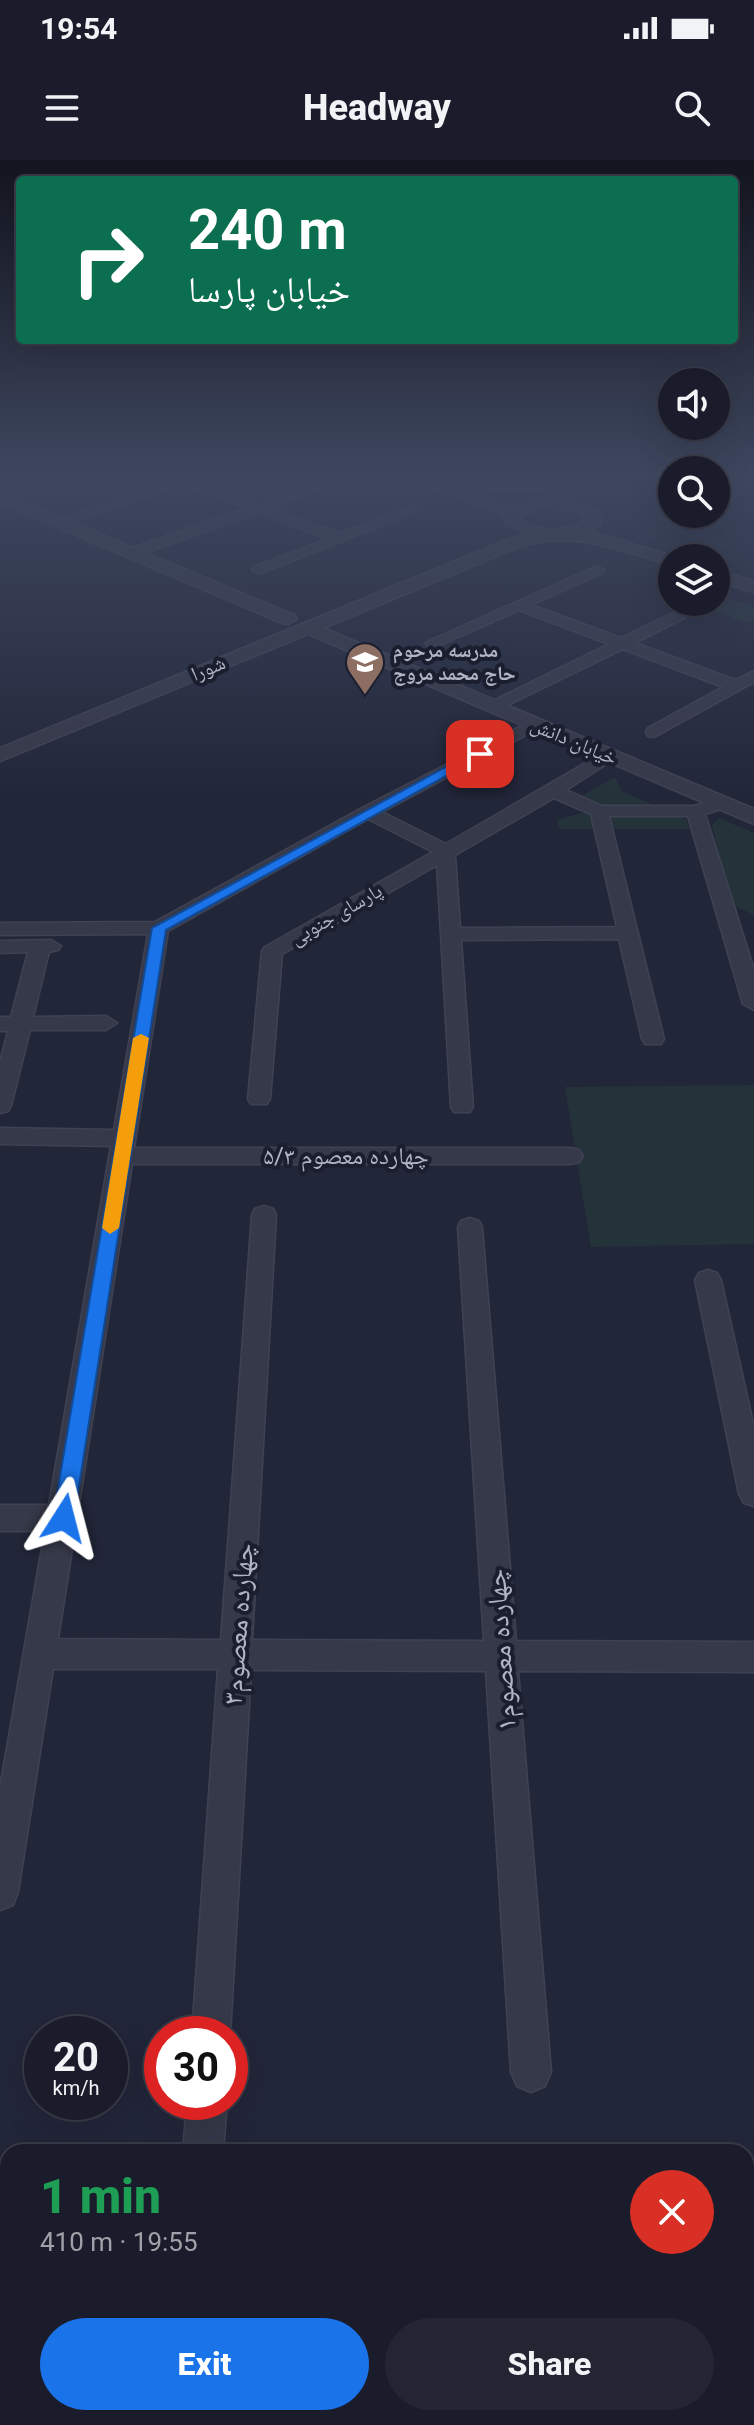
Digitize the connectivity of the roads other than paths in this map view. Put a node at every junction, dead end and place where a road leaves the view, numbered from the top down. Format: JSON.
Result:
{"nodes":[{"id":1,"x":207,"y":585,"type":"edge"},
{"id":2,"x":385,"y":585,"type":"edge"},
{"id":3,"x":400,"y":585,"type":"edge"},
{"id":4,"x":564,"y":585,"type":"edge"},
{"id":5,"x":519,"y":605,"type":"junction"},
{"id":6,"x":678,"y":616,"type":"edge"},
{"id":7,"x":297,"y":623,"type":"junction"},
{"id":8,"x":433,"y":643,"type":"dead end"},
{"id":9,"x":621,"y":644,"type":"junction"},
{"id":10,"x":754,"y":676,"type":"edge"},
{"id":11,"x":735,"y":686,"type":"junction"},
{"id":12,"x":493,"y":707,"type":"junction"},
{"id":13,"x":535,"y":724,"type":"junction"},
{"id":14,"x":654,"y":732,"type":"dead end"},
{"id":15,"x":0,"y":737,"type":"edge"},
{"id":16,"x":0,"y":755,"type":"edge"},
{"id":17,"x":608,"y":755,"type":"junction"},
{"id":18,"x":553,"y":791,"type":"junction"},
{"id":19,"x":721,"y":803,"type":"junction"},
{"id":20,"x":599,"y":811,"type":"junction"},
{"id":21,"x":695,"y":811,"type":"junction"},
{"id":22,"x":368,"y":812,"type":"junction"},
{"id":23,"x":754,"y":817,"type":"edge"},
{"id":24,"x":445,"y":851,"type":"junction"},
{"id":25,"x":159,"y":928,"type":"junction"},
{"id":26,"x":0,"y":929,"type":"edge"},
{"id":27,"x":628,"y":933,"type":"junction"},
{"id":28,"x":450,"y":934,"type":"junction"},
{"id":29,"x":114,"y":945,"type":"dead end"},
{"id":30,"x":40,"y":946,"type":"junction"},
{"id":31,"x":0,"y":947,"type":"edge"},
{"id":32,"x":754,"y":1004,"type":"edge"},
{"id":33,"x":106,"y":1023,"type":"dead end"},
{"id":34,"x":10,"y":1024,"type":"edge"},
{"id":35,"x":653,"y":1039,"type":"dead end"},
{"id":36,"x":259,"y":1099,"type":"dead end"},
{"id":37,"x":0,"y":1106,"type":"edge"},
{"id":38,"x":462,"y":1107,"type":"dead end"},
{"id":39,"x":0,"y":1136,"type":"edge"},
{"id":40,"x":123,"y":1147,"type":"junction"},
{"id":41,"x":571,"y":1156,"type":"dead end"},
{"id":42,"x":264,"y":1215,"type":"dead end"},
{"id":43,"x":470,"y":1227,"type":"dead end"},
{"id":44,"x":708,"y":1280,"type":"dead end"},
{"id":45,"x":754,"y":1494,"type":"edge"},
{"id":46,"x":0,"y":1518,"type":"edge"},
{"id":47,"x":64,"y":1518,"type":"junction"},
{"id":48,"x":41,"y":1654,"type":"junction"},
{"id":49,"x":236,"y":1654,"type":"junction"},
{"id":50,"x":501,"y":1656,"type":"junction"},
{"id":51,"x":754,"y":1657,"type":"edge"},
{"id":52,"x":0,"y":1892,"type":"edge"},
{"id":53,"x":212,"y":2016,"type":"edge"},
{"id":54,"x":531,"y":2072,"type":"dead end"},
{"id":55,"x":206,"y":2120,"type":"edge"},
{"id":56,"x":204,"y":2144,"type":"edge"}],
"edges":[{"from":1,"to":7,"type":"street","name":"خیابان دانش"},
{"from":2,"to":7,"type":"street","name":"شورا"},
{"from":3,"to":7,"type":"street","name":"شورا"},
{"from":4,"to":5,"type":"street"},
{"from":5,"to":8,"type":"street"},
{"from":5,"to":9,"type":"street"},
{"from":6,"to":9,"type":"street"},
{"from":7,"to":12,"type":"street","name":"خیابان دانش"},
{"from":7,"to":15,"type":"street","name":"شورا"},
{"from":7,"to":16,"type":"street","name":"شورا"},
{"from":9,"to":11,"type":"street"},
{"from":9,"to":12,"type":"street"},
{"from":10,"to":11,"type":"street"},
{"from":11,"to":14,"type":"street"},
{"from":12,"to":13,"type":"street","name":"خیابان دانش"},
{"from":13,"to":17,"type":"street","name":"خیابان دانش"},
{"from":13,"to":22,"type":"street"},
{"from":17,"to":18,"type":"street"},
{"from":17,"to":19,"type":"street","name":"خیابان دانش"},
{"from":18,"to":20,"type":"street"},
{"from":18,"to":24,"type":"street"},
{"from":19,"to":21,"type":"street"},
{"from":19,"to":23,"type":"street","name":"خیابان دانش"},
{"from":20,"to":21,"type":"street"},
{"from":20,"to":27,"type":"street"},
{"from":21,"to":32,"type":"street"},
{"from":22,"to":24,"type":"street"},
{"from":22,"to":25,"type":"street"},
{"from":24,"to":28,"type":"street"},
{"from":24,"to":36,"type":"street","name":"پارسای جنوبی"},
{"from":25,"to":26,"type":"street"},
{"from":25,"to":40,"type":"street"},
{"from":27,"to":28,"type":"street"},
{"from":27,"to":35,"type":"street"},
{"from":28,"to":38,"type":"street"},
{"from":29,"to":30,"type":"street"},
{"from":30,"to":31,"type":"street"},
{"from":30,"to":34,"type":"street"},
{"from":33,"to":34,"type":"street"},
{"from":34,"to":37,"type":"street"},
{"from":39,"to":40,"type":"street","name":"چهارده معصوم ۵/۳"},
{"from":40,"to":41,"type":"street","name":"چهارده معصوم ۵/۳"},
{"from":40,"to":47,"type":"street"},
{"from":42,"to":49,"type":"street","name":"چهارده معصوم۳"},
{"from":43,"to":50,"type":"street","name":"چهارده معصوم۱"},
{"from":44,"to":45,"type":"street"},
{"from":46,"to":47,"type":"street"},
{"from":47,"to":48,"type":"street"},
{"from":48,"to":49,"type":"street"},
{"from":48,"to":52,"type":"street"},
{"from":49,"to":50,"type":"street"},
{"from":49,"to":53,"type":"street","name":"چهارده معصوم۳"},
{"from":50,"to":51,"type":"street"},
{"from":50,"to":54,"type":"street","name":"چهارده معصوم۱"},
{"from":55,"to":56,"type":"street"}]}
